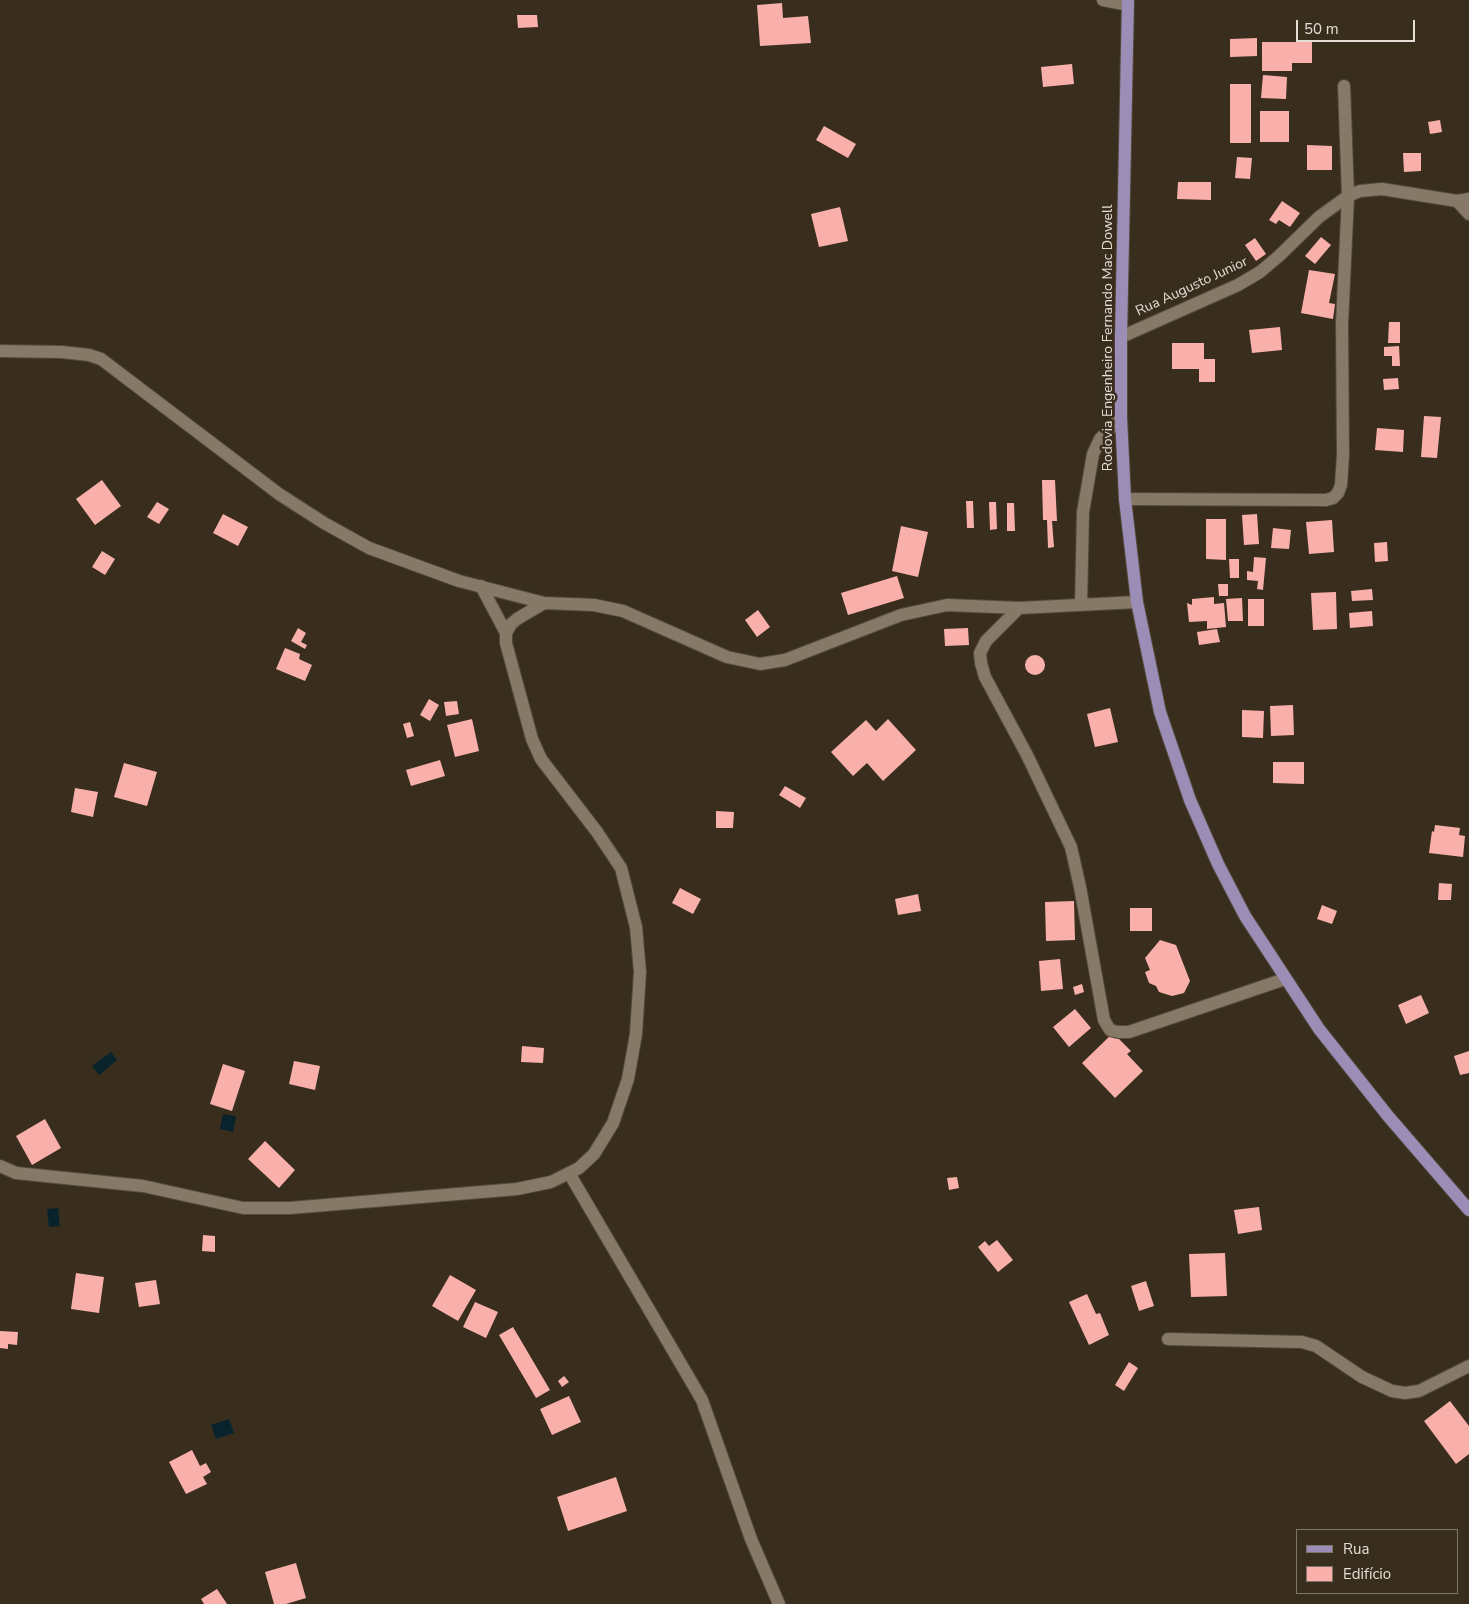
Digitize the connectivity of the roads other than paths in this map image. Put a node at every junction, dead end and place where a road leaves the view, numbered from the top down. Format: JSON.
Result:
{"nodes":[{"id":1,"x":1103,"y":0,"type":"edge"},
{"id":2,"x":1128,"y":3,"type":"edge"},
{"id":3,"x":1344,"y":86,"type":"dead end"},
{"id":4,"x":1348,"y":196,"type":"junction"},
{"id":5,"x":1463,"y":200,"type":"edge"},
{"id":6,"x":1469,"y":214,"type":"edge"},
{"id":7,"x":1121,"y":337,"type":"junction"},
{"id":8,"x":0,"y":351,"type":"edge"},
{"id":9,"x":1121,"y":417,"type":"junction"},
{"id":10,"x":1125,"y":500,"type":"junction"},
{"id":11,"x":481,"y":586,"type":"junction"},
{"id":12,"x":544,"y":602,"type":"junction"},
{"id":13,"x":1137,"y":602,"type":"junction"},
{"id":14,"x":1080,"y":605,"type":"junction"},
{"id":15,"x":1019,"y":608,"type":"junction"},
{"id":16,"x":506,"y":633,"type":"junction"},
{"id":17,"x":1286,"y":979,"type":"junction"},
{"id":18,"x":0,"y":1166,"type":"edge"},
{"id":19,"x":569,"y":1173,"type":"junction"},
{"id":20,"x":1469,"y":1210,"type":"edge"},
{"id":21,"x":1168,"y":1339,"type":"dead end"},
{"id":22,"x":1469,"y":1366,"type":"edge"},
{"id":23,"x":779,"y":1604,"type":"edge"}],
"edges":[{"from":1,"to":2,"type":"street"},
{"from":2,"to":7,"type":"main road","name":"Rodovia Engenheiro Fernando Mac Dowell"},
{"from":3,"to":4,"type":"street"},
{"from":4,"to":5,"type":"street","name":"Rua Augusto Junior"},
{"from":4,"to":7,"type":"street","name":"Rua Augusto Junior"},
{"from":4,"to":10,"type":"street"},
{"from":5,"to":6,"type":"street","name":"Rua Augusto Junior"},
{"from":7,"to":9,"type":"main road","name":"Rodovia Engenheiro Fernando Mac Dowell"},
{"from":8,"to":11,"type":"street"},
{"from":9,"to":10,"type":"main road","name":"Rodovia Engenheiro Fernando Mac Dowell"},
{"from":9,"to":14,"type":"street"},
{"from":10,"to":13,"type":"main road","name":"Rodovia Engenheiro Fernando Mac Dowell"},
{"from":11,"to":12,"type":"street"},
{"from":11,"to":16,"type":"street"},
{"from":12,"to":15,"type":"street"},
{"from":12,"to":16,"type":"street"},
{"from":13,"to":14,"type":"street"},
{"from":13,"to":17,"type":"main road","name":"Rodovia Engenheiro Fernando Mac Dowell"},
{"from":14,"to":15,"type":"street"},
{"from":15,"to":17,"type":"street"},
{"from":16,"to":19,"type":"street"},
{"from":17,"to":20,"type":"main road","name":"Rodovia Engenheiro Fernando Mac Dowell"},
{"from":18,"to":19,"type":"street"},
{"from":19,"to":23,"type":"street"},
{"from":21,"to":22,"type":"street"}]}
